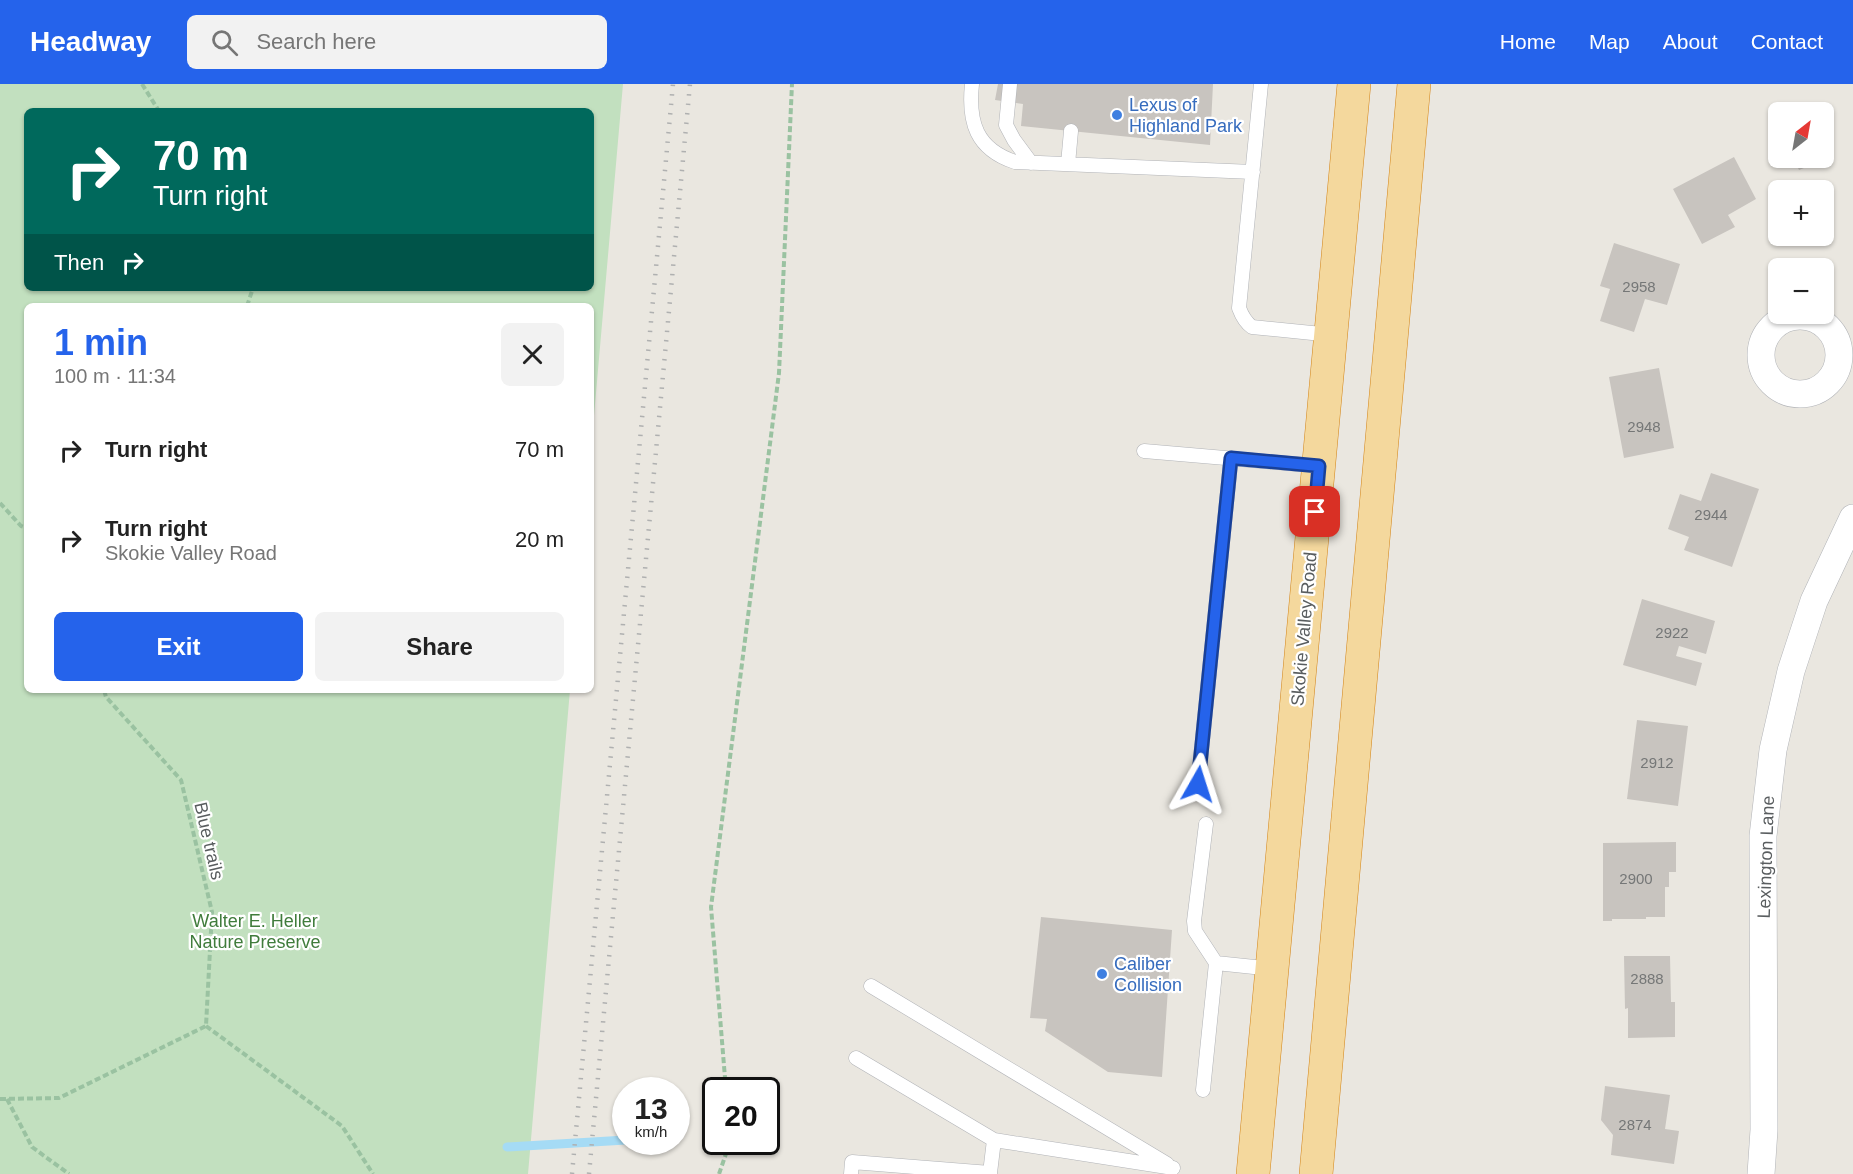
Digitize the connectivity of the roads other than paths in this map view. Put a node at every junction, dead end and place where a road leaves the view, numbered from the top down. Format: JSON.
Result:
{"nodes":[{"id":1,"x":972,"y":84,"type":"edge"},
{"id":2,"x":1010,"y":84,"type":"edge"},
{"id":3,"x":1261,"y":84,"type":"edge"},
{"id":4,"x":1354,"y":84,"type":"edge"},
{"id":5,"x":1413,"y":84,"type":"edge"},
{"id":6,"x":1071,"y":131,"type":"dead end"},
{"id":7,"x":1031,"y":163,"type":"junction"},
{"id":8,"x":1068,"y":164,"type":"junction"},
{"id":9,"x":1253,"y":172,"type":"junction"},
{"id":10,"x":1332,"y":335,"type":"junction"},
{"id":11,"x":1144,"y":451,"type":"dead end"},
{"id":12,"x":1231,"y":458,"type":"junction"},
{"id":13,"x":1319,"y":466,"type":"junction"},
{"id":14,"x":1853,"y":518,"type":"edge"},
{"id":15,"x":1198,"y":784,"type":"dead end"},
{"id":16,"x":1206,"y":824,"type":"dead end"},
{"id":17,"x":1216,"y":963,"type":"junction"},
{"id":18,"x":1272,"y":969,"type":"junction"},
{"id":19,"x":871,"y":986,"type":"dead end"},
{"id":20,"x":856,"y":1058,"type":"dead end"},
{"id":21,"x":1203,"y":1090,"type":"dead end"},
{"id":22,"x":994,"y":1140,"type":"junction"},
{"id":23,"x":1173,"y":1171,"type":"edge"},
{"id":24,"x":851,"y":1174,"type":"edge"},
{"id":25,"x":1253,"y":1174,"type":"edge"},
{"id":26,"x":1316,"y":1174,"type":"edge"},
{"id":27,"x":1761,"y":1174,"type":"edge"}],
"edges":[{"from":1,"to":7,"type":"lane"},
{"from":2,"to":7,"type":"lane"},
{"from":3,"to":9,"type":"lane"},
{"from":4,"to":10,"type":"highway","name":"Skokie Valley Road"},
{"from":5,"to":26,"type":"highway"},
{"from":6,"to":8,"type":"lane"},
{"from":7,"to":8,"type":"lane"},
{"from":8,"to":9,"type":"lane"},
{"from":9,"to":10,"type":"lane"},
{"from":10,"to":13,"type":"highway","name":"Skokie Valley Road"},
{"from":11,"to":12,"type":"lane"},
{"from":12,"to":13,"type":"lane"},
{"from":12,"to":15,"type":"lane"},
{"from":13,"to":18,"type":"highway","name":"Skokie Valley Road"},
{"from":14,"to":27,"type":"street","name":"Lexington Lane"},
{"from":16,"to":17,"type":"lane"},
{"from":17,"to":18,"type":"lane"},
{"from":17,"to":21,"type":"lane"},
{"from":18,"to":25,"type":"highway","name":"Skokie Valley Road"},
{"from":19,"to":23,"type":"lane"},
{"from":20,"to":22,"type":"lane"},
{"from":22,"to":23,"type":"lane"},
{"from":22,"to":24,"type":"lane"}]}
